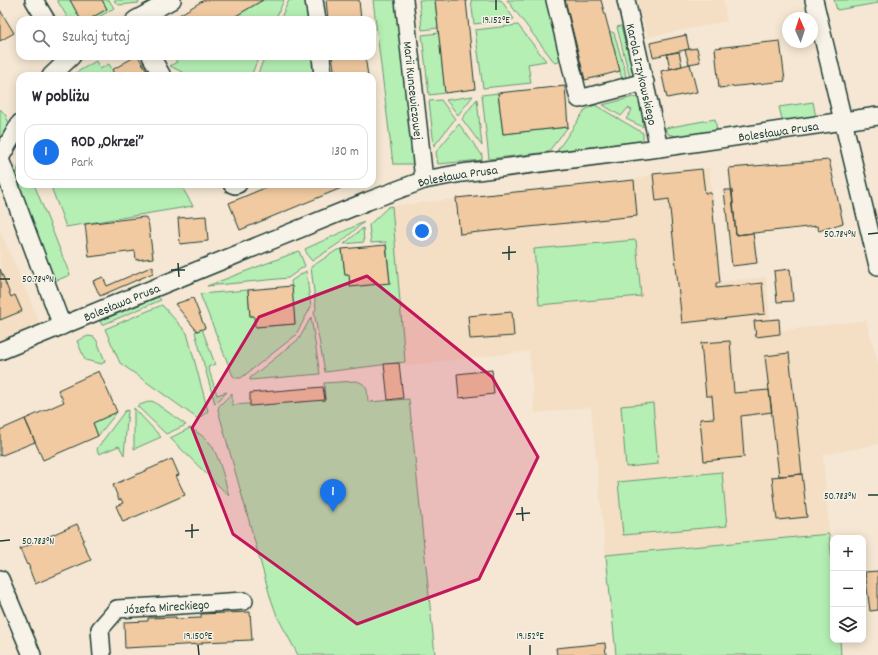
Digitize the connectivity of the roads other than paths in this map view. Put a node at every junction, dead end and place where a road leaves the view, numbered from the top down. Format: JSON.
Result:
{"nodes":[{"id":1,"x":34,"y":0,"type":"edge"},
{"id":2,"x":172,"y":0,"type":"edge"},
{"id":3,"x":314,"y":0,"type":"edge"},
{"id":4,"x":404,"y":0,"type":"edge"},
{"id":5,"x":555,"y":0,"type":"edge"},
{"id":6,"x":626,"y":0,"type":"edge"},
{"id":7,"x":814,"y":0,"type":"edge"},
{"id":8,"x":44,"y":16,"type":"edge"},
{"id":9,"x":142,"y":16,"type":"edge"},
{"id":10,"x":316,"y":16,"type":"edge"},
{"id":11,"x":66,"y":60,"type":"edge"},
{"id":12,"x":153,"y":60,"type":"edge"},
{"id":13,"x":321,"y":60,"type":"edge"},
{"id":14,"x":55,"y":72,"type":"edge"},
{"id":15,"x":160,"y":72,"type":"edge"},
{"id":16,"x":323,"y":72,"type":"edge"},
{"id":17,"x":644,"y":82,"type":"junction"},
{"id":18,"x":878,"y":116,"type":"edge"},
{"id":19,"x":842,"y":121,"type":"junction"},
{"id":20,"x":16,"y":130,"type":"edge"},
{"id":21,"x":659,"y":148,"type":"junction"},
{"id":22,"x":0,"y":158,"type":"edge"},
{"id":23,"x":424,"y":180,"type":"junction"},
{"id":24,"x":878,"y":266,"type":"edge"},
{"id":25,"x":62,"y":326,"type":"junction"},
{"id":26,"x":0,"y":352,"type":"edge"},
{"id":27,"x":0,"y":579,"type":"edge"},
{"id":28,"x":244,"y":601,"type":"dead end"},
{"id":29,"x":32,"y":655,"type":"edge"},
{"id":30,"x":102,"y":655,"type":"edge"}],
"edges":[{"from":1,"to":8,"type":"street"},
{"from":2,"to":9,"type":"street"},
{"from":3,"to":10,"type":"street"},
{"from":4,"to":23,"type":"street","name":"Marii Kuncewiczowej"},
{"from":5,"to":17,"type":"street"},
{"from":6,"to":17,"type":"street","name":"Karola Irzykowskiego"},
{"from":7,"to":19,"type":"street"},
{"from":11,"to":14,"type":"street"},
{"from":12,"to":15,"type":"street"},
{"from":13,"to":16,"type":"street"},
{"from":17,"to":21,"type":"street","name":"Karola Irzykowskiego"},
{"from":18,"to":19,"type":"street","name":"Bolesława Prusa"},
{"from":19,"to":21,"type":"street","name":"Bolesława Prusa"},
{"from":19,"to":24,"type":"street"},
{"from":20,"to":22,"type":"street"},
{"from":21,"to":23,"type":"street","name":"Bolesława Prusa"},
{"from":22,"to":25,"type":"street"},
{"from":23,"to":25,"type":"street","name":"Bolesława Prusa"},
{"from":25,"to":26,"type":"street","name":"Bolesława Prusa"},
{"from":27,"to":29,"type":"street"},
{"from":28,"to":30,"type":"street","name":"Józefa Mireckiego"}]}
